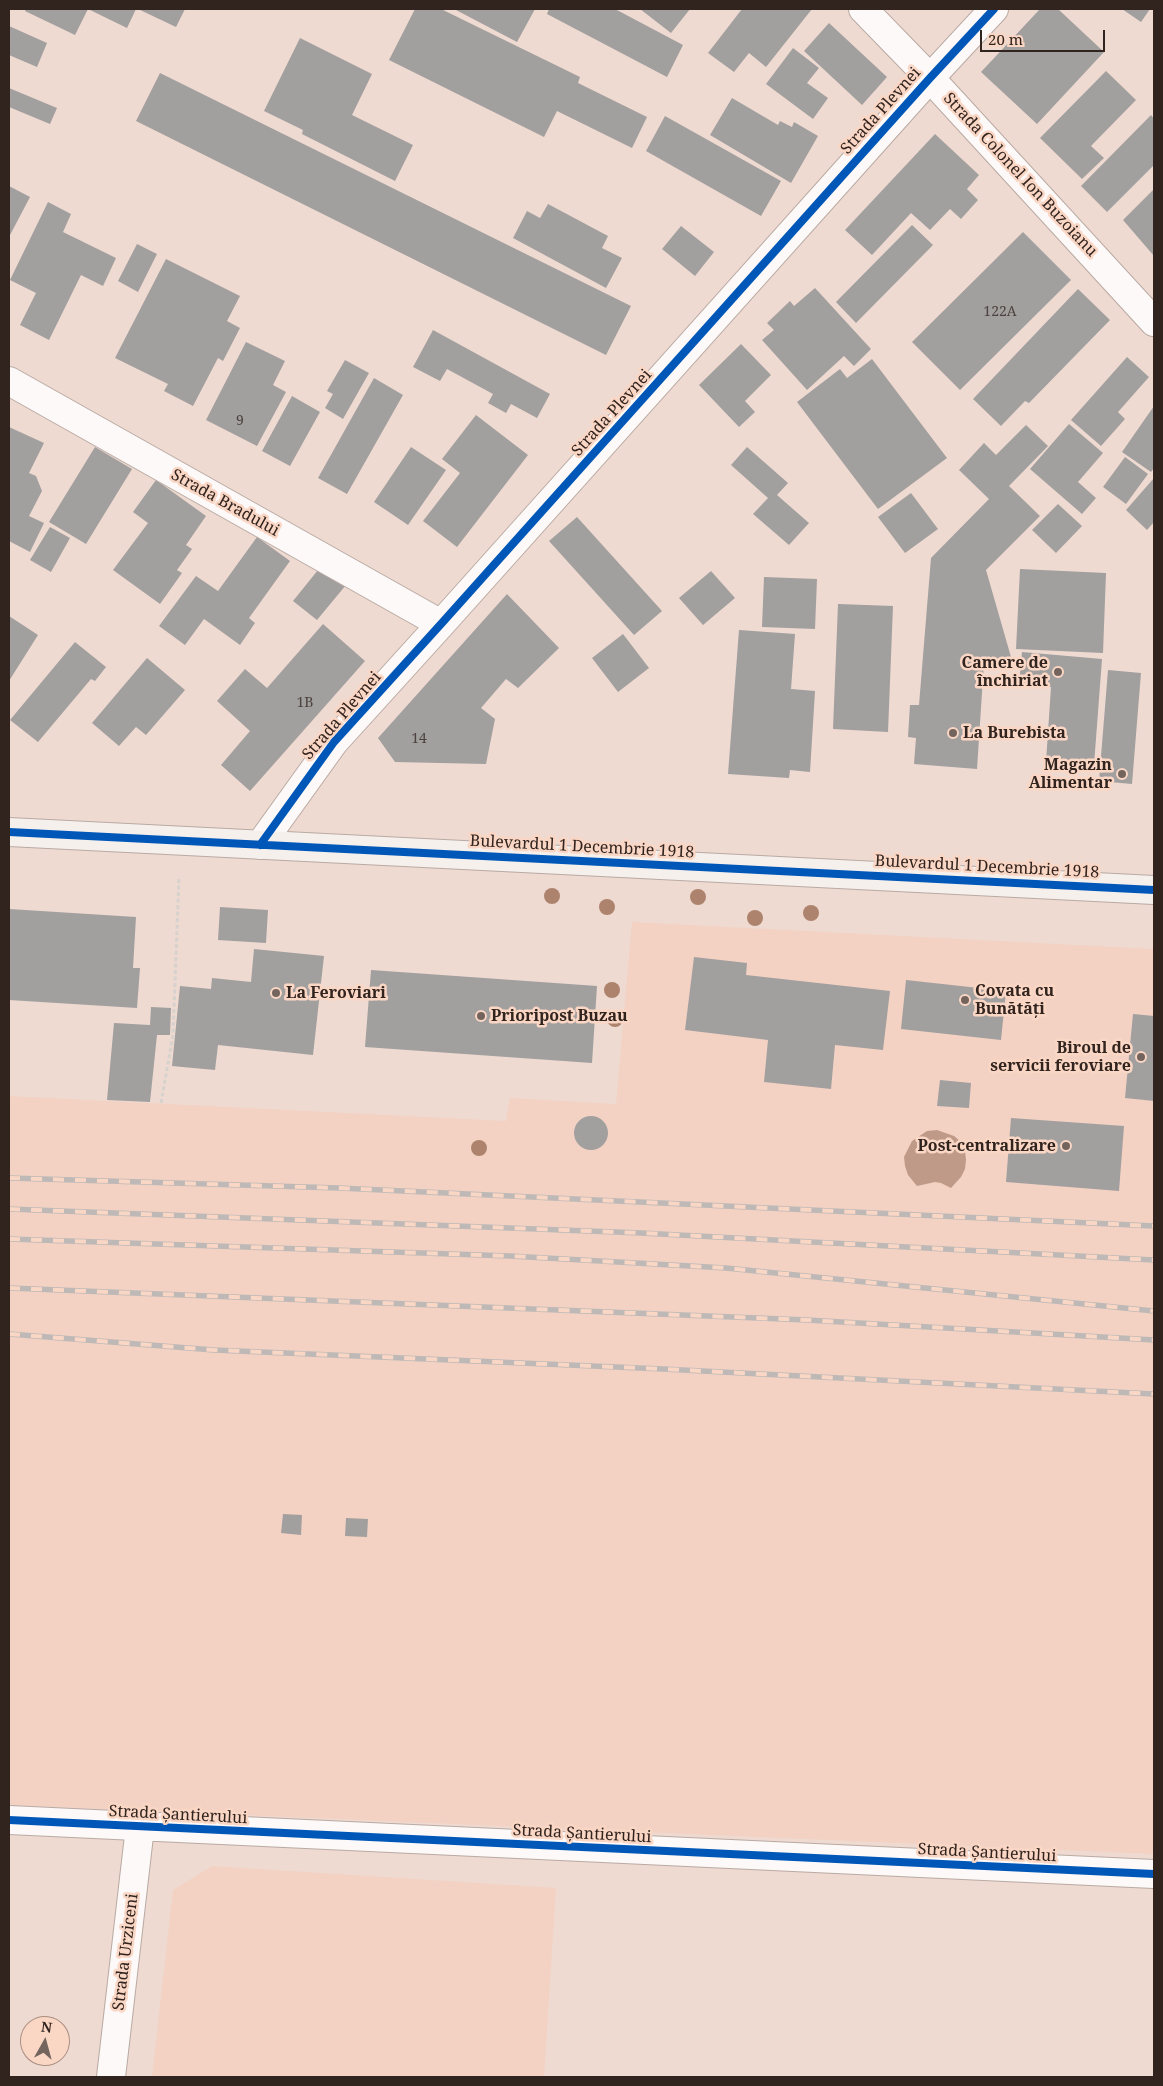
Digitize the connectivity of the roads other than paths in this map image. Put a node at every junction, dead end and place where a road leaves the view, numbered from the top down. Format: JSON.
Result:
{"nodes":[{"id":1,"x":863,"y":9,"type":"edge"},
{"id":2,"x":994,"y":9,"type":"edge"},
{"id":3,"x":930,"y":78,"type":"junction"},
{"id":4,"x":1154,"y":322,"type":"edge"},
{"id":5,"x":9,"y":381,"type":"edge"},
{"id":6,"x":441,"y":624,"type":"junction"},
{"id":7,"x":9,"y":832,"type":"edge"},
{"id":8,"x":260,"y":845,"type":"junction"},
{"id":9,"x":1154,"y":890,"type":"edge"},
{"id":10,"x":9,"y":1820,"type":"edge"},
{"id":11,"x":140,"y":1828,"type":"junction"},
{"id":12,"x":1154,"y":1874,"type":"edge"},
{"id":13,"x":111,"y":2077,"type":"edge"}],
"edges":[{"from":1,"to":3,"type":"street","name":"Strada Colonel Ion Buzoianu"},
{"from":2,"to":3,"type":"street","name":"Strada Plevnei"},
{"from":3,"to":4,"type":"street","name":"Strada Colonel Ion Buzoianu"},
{"from":3,"to":6,"type":"street","name":"Strada Plevnei"},
{"from":5,"to":6,"type":"street","name":"Strada Bradului"},
{"from":6,"to":8,"type":"street","name":"Strada Plevnei"},
{"from":7,"to":8,"type":"main road","name":"Bulevardul 1 Decembrie 1918"},
{"from":8,"to":9,"type":"main road","name":"Bulevardul 1 Decembrie 1918"},
{"from":10,"to":11,"type":"street","name":"Strada Șantierului"},
{"from":11,"to":12,"type":"street","name":"Strada Șantierului"},
{"from":11,"to":13,"type":"street","name":"Strada Urziceni"}]}
